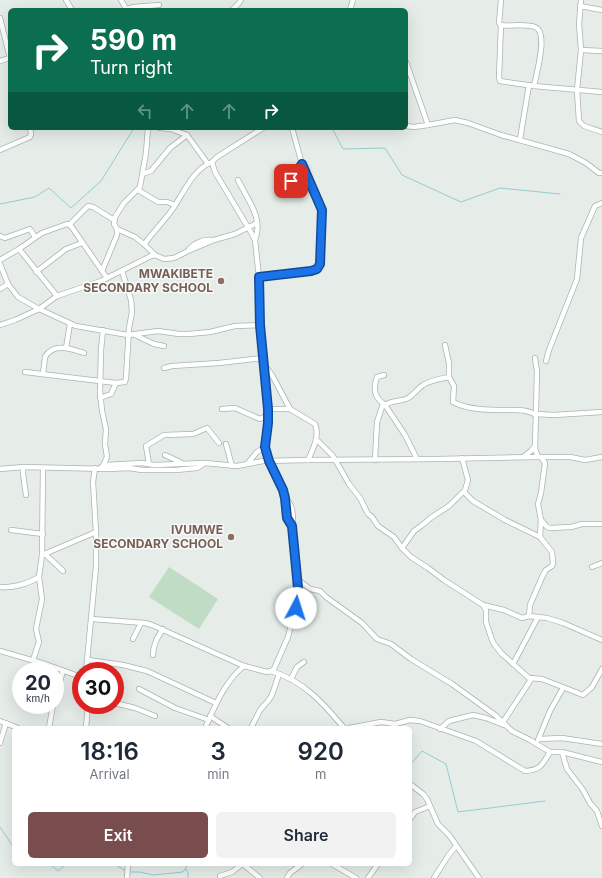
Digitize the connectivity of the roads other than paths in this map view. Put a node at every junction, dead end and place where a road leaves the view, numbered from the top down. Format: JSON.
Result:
{"nodes":[{"id":1,"x":241,"y":0,"type":"edge"},
{"id":2,"x":501,"y":0,"type":"edge"},
{"id":3,"x":581,"y":0,"type":"edge"},
{"id":4,"x":159,"y":5,"type":"dead end"},
{"id":5,"x":580,"y":6,"type":"junction"},
{"id":6,"x":130,"y":8,"type":"edge"},
{"id":7,"x":234,"y":8,"type":"edge"},
{"id":8,"x":602,"y":10,"type":"edge"},
{"id":9,"x":0,"y":18,"type":"edge"},
{"id":10,"x":501,"y":25,"type":"junction"},
{"id":11,"x":8,"y":50,"type":"edge"},
{"id":12,"x":581,"y":50,"type":"junction"},
{"id":13,"x":602,"y":51,"type":"edge"},
{"id":14,"x":408,"y":68,"type":"edge"},
{"id":15,"x":532,"y":86,"type":"junction"},
{"id":16,"x":577,"y":90,"type":"junction"},
{"id":17,"x":602,"y":92,"type":"edge"},
{"id":18,"x":428,"y":125,"type":"junction"},
{"id":19,"x":408,"y":126,"type":"edge"},
{"id":20,"x":30,"y":130,"type":"edge"},
{"id":21,"x":148,"y":130,"type":"edge"},
{"id":22,"x":176,"y":130,"type":"edge"},
{"id":23,"x":260,"y":130,"type":"edge"},
{"id":24,"x":293,"y":130,"type":"edge"},
{"id":25,"x":602,"y":132,"type":"edge"},
{"id":26,"x":187,"y":135,"type":"junction"},
{"id":27,"x":520,"y":139,"type":"junction"},
{"id":28,"x":0,"y":150,"type":"edge"},
{"id":29,"x":210,"y":163,"type":"junction"},
{"id":30,"x":602,"y":173,"type":"edge"},
{"id":31,"x":142,"y":174,"type":"junction"},
{"id":32,"x":238,"y":180,"type":"dead end"},
{"id":33,"x":138,"y":190,"type":"junction"},
{"id":34,"x":602,"y":203,"type":"edge"},
{"id":35,"x":175,"y":206,"type":"junction"},
{"id":36,"x":114,"y":220,"type":"junction"},
{"id":37,"x":257,"y":223,"type":"junction"},
{"id":38,"x":69,"y":225,"type":"junction"},
{"id":39,"x":248,"y":227,"type":"junction"},
{"id":40,"x":117,"y":229,"type":"junction"},
{"id":41,"x":0,"y":236,"type":"edge"},
{"id":42,"x":35,"y":237,"type":"junction"},
{"id":43,"x":255,"y":240,"type":"junction"},
{"id":44,"x":82,"y":243,"type":"junction"},
{"id":45,"x":145,"y":245,"type":"junction"},
{"id":46,"x":19,"y":249,"type":"junction"},
{"id":47,"x":155,"y":255,"type":"junction"},
{"id":48,"x":0,"y":260,"type":"edge"},
{"id":49,"x":0,"y":264,"type":"edge"},
{"id":50,"x":102,"y":271,"type":"junction"},
{"id":51,"x":122,"y":271,"type":"junction"},
{"id":52,"x":36,"y":272,"type":"junction"},
{"id":53,"x":259,"y":277,"type":"junction"},
{"id":54,"x":107,"y":278,"type":"junction"},
{"id":55,"x":8,"y":284,"type":"junction"},
{"id":56,"x":0,"y":288,"type":"edge"},
{"id":57,"x":57,"y":296,"type":"junction"},
{"id":58,"x":39,"y":309,"type":"junction"},
{"id":59,"x":70,"y":324,"type":"junction"},
{"id":60,"x":0,"y":325,"type":"edge"},
{"id":61,"x":260,"y":325,"type":"junction"},
{"id":62,"x":104,"y":330,"type":"junction"},
{"id":63,"x":128,"y":335,"type":"junction"},
{"id":64,"x":135,"y":335,"type":"junction"},
{"id":65,"x":445,"y":345,"type":"dead end"},
{"id":66,"x":164,"y":346,"type":"dead end"},
{"id":67,"x":66,"y":348,"type":"junction"},
{"id":68,"x":84,"y":354,"type":"dead end"},
{"id":69,"x":535,"y":358,"type":"dead end"},
{"id":70,"x":263,"y":360,"type":"junction"},
{"id":71,"x":546,"y":361,"type":"dead end"},
{"id":72,"x":164,"y":368,"type":"dead end"},
{"id":73,"x":25,"y":372,"type":"dead end"},
{"id":74,"x":43,"y":374,"type":"junction"},
{"id":75,"x":384,"y":375,"type":"dead end"},
{"id":76,"x":450,"y":377,"type":"junction"},
{"id":77,"x":101,"y":382,"type":"junction"},
{"id":78,"x":116,"y":384,"type":"junction"},
{"id":79,"x":100,"y":398,"type":"junction"},
{"id":80,"x":384,"y":405,"type":"junction"},
{"id":81,"x":222,"y":409,"type":"dead end"},
{"id":82,"x":268,"y":409,"type":"junction"},
{"id":83,"x":290,"y":409,"type":"junction"},
{"id":84,"x":602,"y":412,"type":"edge"},
{"id":85,"x":536,"y":414,"type":"junction"},
{"id":86,"x":268,"y":415,"type":"junction"},
{"id":87,"x":316,"y":440,"type":"junction"},
{"id":88,"x":218,"y":443,"type":"dead end"},
{"id":89,"x":226,"y":444,"type":"dead end"},
{"id":90,"x":535,"y":445,"type":"junction"},
{"id":91,"x":265,"y":447,"type":"junction"},
{"id":92,"x":165,"y":455,"type":"dead end"},
{"id":93,"x":523,"y":457,"type":"junction"},
{"id":94,"x":539,"y":457,"type":"junction"},
{"id":95,"x":602,"y":457,"type":"edge"},
{"id":96,"x":462,"y":458,"type":"junction"},
{"id":97,"x":417,"y":459,"type":"junction"},
{"id":98,"x":308,"y":460,"type":"junction"},
{"id":99,"x":335,"y":460,"type":"junction"},
{"id":100,"x":375,"y":460,"type":"junction"},
{"id":101,"x":269,"y":461,"type":"junction"},
{"id":102,"x":280,"y":461,"type":"junction"},
{"id":103,"x":205,"y":463,"type":"junction"},
{"id":104,"x":248,"y":463,"type":"junction"},
{"id":105,"x":148,"y":464,"type":"junction"},
{"id":106,"x":183,"y":464,"type":"junction"},
{"id":107,"x":232,"y":466,"type":"junction"},
{"id":108,"x":23,"y":467,"type":"junction"},
{"id":109,"x":43,"y":468,"type":"junction"},
{"id":110,"x":99,"y":468,"type":"junction"},
{"id":111,"x":0,"y":469,"type":"edge"},
{"id":112,"x":274,"y":470,"type":"junction"},
{"id":113,"x":464,"y":492,"type":"junction"},
{"id":114,"x":26,"y":495,"type":"dead end"},
{"id":115,"x":541,"y":520,"type":"junction"},
{"id":116,"x":602,"y":524,"type":"edge"},
{"id":117,"x":11,"y":530,"type":"dead end"},
{"id":118,"x":96,"y":532,"type":"junction"},
{"id":119,"x":43,"y":534,"type":"junction"},
{"id":120,"x":540,"y":537,"type":"junction"},
{"id":121,"x":402,"y":548,"type":"junction"},
{"id":122,"x":44,"y":554,"type":"junction"},
{"id":123,"x":602,"y":563,"type":"edge"},
{"id":124,"x":592,"y":567,"type":"dead end"},
{"id":125,"x":63,"y":571,"type":"dead end"},
{"id":126,"x":39,"y":577,"type":"junction"},
{"id":127,"x":297,"y":579,"type":"junction"},
{"id":128,"x":0,"y":587,"type":"edge"},
{"id":129,"x":483,"y":605,"type":"junction"},
{"id":130,"x":529,"y":616,"type":"junction"},
{"id":131,"x":538,"y":617,"type":"junction"},
{"id":132,"x":92,"y":619,"type":"junction"},
{"id":133,"x":141,"y":623,"type":"junction"},
{"id":134,"x":163,"y":630,"type":"junction"},
{"id":135,"x":133,"y":639,"type":"dead end"},
{"id":136,"x":602,"y":640,"type":"edge"},
{"id":137,"x":0,"y":651,"type":"edge"},
{"id":138,"x":153,"y":655,"type":"dead end"},
{"id":139,"x":33,"y":660,"type":"junction"},
{"id":140,"x":88,"y":660,"type":"joint"},
{"id":141,"x":38,"y":662,"type":"edge"},
{"id":142,"x":304,"y":662,"type":"dead end"},
{"id":143,"x":513,"y":664,"type":"junction"},
{"id":144,"x":244,"y":666,"type":"junction"},
{"id":145,"x":602,"y":669,"type":"edge"},
{"id":146,"x":271,"y":671,"type":"junction"},
{"id":147,"x":279,"y":674,"type":"junction"},
{"id":148,"x":532,"y":678,"type":"junction"},
{"id":149,"x":291,"y":679,"type":"junction"},
{"id":150,"x":563,"y":688,"type":"junction"},
{"id":151,"x":139,"y":689,"type":"dead end"},
{"id":152,"x":216,"y":703,"type":"junction"},
{"id":153,"x":124,"y":705,"type":"edge"},
{"id":154,"x":51,"y":714,"type":"edge"},
{"id":155,"x":87,"y":714,"type":"edge"},
{"id":156,"x":155,"y":716,"type":"dead end"},
{"id":157,"x":210,"y":718,"type":"junction"},
{"id":158,"x":0,"y":721,"type":"edge"},
{"id":159,"x":6,"y":723,"type":"junction"},
{"id":160,"x":504,"y":724,"type":"junction"},
{"id":161,"x":13,"y":726,"type":"edge"},
{"id":162,"x":49,"y":726,"type":"edge"},
{"id":163,"x":86,"y":726,"type":"edge"},
{"id":164,"x":206,"y":726,"type":"edge"},
{"id":165,"x":224,"y":726,"type":"edge"},
{"id":166,"x":252,"y":726,"type":"edge"},
{"id":167,"x":342,"y":726,"type":"edge"},
{"id":168,"x":359,"y":726,"type":"edge"},
{"id":169,"x":440,"y":729,"type":"junction"},
{"id":170,"x":539,"y":739,"type":"junction"},
{"id":171,"x":0,"y":743,"type":"edge"},
{"id":172,"x":602,"y":744,"type":"edge"},
{"id":173,"x":537,"y":745,"type":"junction"},
{"id":174,"x":550,"y":752,"type":"junction"},
{"id":175,"x":562,"y":752,"type":"junction"},
{"id":176,"x":602,"y":762,"type":"edge"},
{"id":177,"x":412,"y":786,"type":"edge"},
{"id":178,"x":430,"y":806,"type":"junction"},
{"id":179,"x":412,"y":816,"type":"edge"},
{"id":180,"x":602,"y":826,"type":"edge"},
{"id":181,"x":456,"y":846,"type":"junction"},
{"id":182,"x":128,"y":866,"type":"edge"},
{"id":183,"x":240,"y":866,"type":"edge"},
{"id":184,"x":245,"y":866,"type":"edge"},
{"id":185,"x":299,"y":866,"type":"edge"},
{"id":186,"x":335,"y":866,"type":"edge"},
{"id":187,"x":377,"y":866,"type":"edge"},
{"id":188,"x":127,"y":876,"type":"edge"},
{"id":189,"x":220,"y":876,"type":"dead end"},
{"id":190,"x":260,"y":878,"type":"edge"},
{"id":191,"x":287,"y":878,"type":"edge"},
{"id":192,"x":356,"y":878,"type":"edge"},
{"id":193,"x":368,"y":878,"type":"edge"},
{"id":194,"x":434,"y":878,"type":"edge"},
{"id":195,"x":479,"y":878,"type":"edge"}],
"edges":[{"from":1,"to":7,"type":"street"},
{"from":2,"to":10,"type":"street"},
{"from":3,"to":5,"type":"street"},
{"from":4,"to":6,"type":"street"},
{"from":5,"to":8,"type":"street"},
{"from":5,"to":12,"type":"street"},
{"from":9,"to":11,"type":"street"},
{"from":10,"to":15,"type":"street"},
{"from":10,"to":15,"type":"street"},
{"from":12,"to":13,"type":"street"},
{"from":12,"to":16,"type":"street"},
{"from":14,"to":18,"type":"street"},
{"from":15,"to":16,"type":"street"},
{"from":15,"to":27,"type":"street"},
{"from":16,"to":17,"type":"street"},
{"from":16,"to":25,"type":"street"},
{"from":18,"to":19,"type":"street"},
{"from":18,"to":27,"type":"street"},
{"from":20,"to":28,"type":"street"},
{"from":21,"to":31,"type":"street"},
{"from":22,"to":26,"type":"street"},
{"from":23,"to":29,"type":"street"},
{"from":24,"to":53,"type":"street"},
{"from":26,"to":29,"type":"street"},
{"from":26,"to":31,"type":"street"},
{"from":27,"to":30,"type":"street"},
{"from":29,"to":35,"type":"street"},
{"from":29,"to":39,"type":"street"},
{"from":31,"to":33,"type":"street"},
{"from":32,"to":37,"type":"street"},
{"from":33,"to":35,"type":"street"},
{"from":33,"to":36,"type":"street"},
{"from":34,"to":71,"type":"street"},
{"from":35,"to":45,"type":"street"},
{"from":36,"to":38,"type":"street"},
{"from":36,"to":40,"type":"street"},
{"from":37,"to":39,"type":"street"},
{"from":37,"to":43,"type":"street"},
{"from":38,"to":42,"type":"street"},
{"from":38,"to":44,"type":"street"},
{"from":39,"to":43,"type":"street"},
{"from":39,"to":47,"type":"street"},
{"from":40,"to":45,"type":"street"},
{"from":40,"to":50,"type":"street"},
{"from":41,"to":42,"type":"street"},
{"from":42,"to":46,"type":"street"},
{"from":43,"to":53,"type":"street"},
{"from":44,"to":50,"type":"street"},
{"from":44,"to":52,"type":"street"},
{"from":45,"to":47,"type":"street"},
{"from":46,"to":48,"type":"street"},
{"from":46,"to":52,"type":"street"},
{"from":47,"to":51,"type":"street"},
{"from":49,"to":55,"type":"street"},
{"from":50,"to":54,"type":"street"},
{"from":51,"to":54,"type":"street"},
{"from":51,"to":63,"type":"street"},
{"from":52,"to":57,"type":"street"},
{"from":53,"to":61,"type":"street"},
{"from":54,"to":57,"type":"street"},
{"from":55,"to":56,"type":"street"},
{"from":55,"to":58,"type":"street"},
{"from":57,"to":58,"type":"street"},
{"from":58,"to":59,"type":"street"},
{"from":58,"to":60,"type":"street"},
{"from":59,"to":62,"type":"street"},
{"from":59,"to":67,"type":"street"},
{"from":61,"to":64,"type":"street"},
{"from":61,"to":70,"type":"street"},
{"from":62,"to":63,"type":"street"},
{"from":62,"to":77,"type":"street"},
{"from":63,"to":64,"type":"street"},
{"from":63,"to":78,"type":"street"},
{"from":64,"to":66,"type":"street"},
{"from":65,"to":76,"type":"street"},
{"from":67,"to":68,"type":"street"},
{"from":67,"to":74,"type":"street"},
{"from":69,"to":85,"type":"street"},
{"from":70,"to":72,"type":"street"},
{"from":70,"to":82,"type":"street"},
{"from":70,"to":83,"type":"street"},
{"from":73,"to":74,"type":"street"},
{"from":74,"to":77,"type":"street"},
{"from":75,"to":80,"type":"street"},
{"from":76,"to":80,"type":"street"},
{"from":76,"to":85,"type":"street"},
{"from":77,"to":78,"type":"street"},
{"from":77,"to":79,"type":"street"},
{"from":78,"to":79,"type":"street"},
{"from":79,"to":110,"type":"street"},
{"from":80,"to":97,"type":"street"},
{"from":80,"to":100,"type":"street"},
{"from":81,"to":86,"type":"street"},
{"from":82,"to":83,"type":"street"},
{"from":82,"to":86,"type":"street"},
{"from":83,"to":87,"type":"street"},
{"from":84,"to":85,"type":"street"},
{"from":85,"to":90,"type":"street"},
{"from":86,"to":91,"type":"street"},
{"from":87,"to":98,"type":"street"},
{"from":87,"to":99,"type":"street"},
{"from":88,"to":105,"type":"street"},
{"from":89,"to":107,"type":"street"},
{"from":90,"to":93,"type":"street"},
{"from":90,"to":94,"type":"street"},
{"from":91,"to":101,"type":"street"},
{"from":91,"to":104,"type":"street"},
{"from":92,"to":106,"type":"street"},
{"from":93,"to":94,"type":"street"},
{"from":93,"to":96,"type":"street"},
{"from":94,"to":95,"type":"street"},
{"from":94,"to":115,"type":"street"},
{"from":96,"to":97,"type":"street"},
{"from":96,"to":113,"type":"street"},
{"from":97,"to":100,"type":"street"},
{"from":98,"to":99,"type":"street"},
{"from":98,"to":102,"type":"street"},
{"from":99,"to":100,"type":"street"},
{"from":99,"to":121,"type":"street"},
{"from":101,"to":102,"type":"street"},
{"from":101,"to":104,"type":"street"},
{"from":101,"to":112,"type":"street"},
{"from":102,"to":112,"type":"street"},
{"from":103,"to":106,"type":"street"},
{"from":103,"to":107,"type":"street"},
{"from":103,"to":110,"type":"street"},
{"from":104,"to":107,"type":"street"},
{"from":105,"to":106,"type":"street"},
{"from":105,"to":110,"type":"street"},
{"from":108,"to":109,"type":"street"},
{"from":108,"to":111,"type":"street"},
{"from":108,"to":114,"type":"street"},
{"from":109,"to":110,"type":"street"},
{"from":109,"to":119,"type":"street"},
{"from":110,"to":118,"type":"street"},
{"from":112,"to":127,"type":"street"},
{"from":113,"to":120,"type":"street"},
{"from":113,"to":121,"type":"street"},
{"from":115,"to":116,"type":"street"},
{"from":115,"to":120,"type":"street"},
{"from":117,"to":119,"type":"street"},
{"from":118,"to":122,"type":"street"},
{"from":118,"to":132,"type":"street"},
{"from":119,"to":122,"type":"street"},
{"from":120,"to":130,"type":"street"},
{"from":121,"to":129,"type":"street"},
{"from":122,"to":125,"type":"street"},
{"from":122,"to":126,"type":"street"},
{"from":123,"to":124,"type":"street"},
{"from":126,"to":128,"type":"street"},
{"from":126,"to":139,"type":"street"},
{"from":127,"to":146,"type":"street"},
{"from":127,"to":160,"type":"street"},
{"from":129,"to":130,"type":"street"},
{"from":129,"to":143,"type":"street"},
{"from":130,"to":131,"type":"street"},
{"from":131,"to":136,"type":"street"},
{"from":131,"to":143,"type":"street"},
{"from":132,"to":133,"type":"street"},
{"from":132,"to":140,"type":"street"},
{"from":133,"to":134,"type":"street"},
{"from":133,"to":135,"type":"street"},
{"from":134,"to":138,"type":"street"},
{"from":134,"to":144,"type":"street"},
{"from":137,"to":139,"type":"street"},
{"from":139,"to":141,"type":"street"},
{"from":140,"to":152,"type":"street"},
{"from":142,"to":149,"type":"street"},
{"from":143,"to":148,"type":"street"},
{"from":144,"to":146,"type":"street"},
{"from":144,"to":152,"type":"street"},
{"from":145,"to":150,"type":"street"},
{"from":146,"to":147,"type":"street"},
{"from":147,"to":149,"type":"street"},
{"from":147,"to":166,"type":"street"},
{"from":148,"to":150,"type":"street"},
{"from":148,"to":160,"type":"street"},
{"from":149,"to":167,"type":"street"},
{"from":150,"to":170,"type":"street"},
{"from":151,"to":157,"type":"street"},
{"from":152,"to":157,"type":"street"},
{"from":153,"to":156,"type":"street"},
{"from":154,"to":162,"type":"street"},
{"from":155,"to":163,"type":"street"},
{"from":157,"to":164,"type":"street"},
{"from":157,"to":165,"type":"street"},
{"from":158,"to":159,"type":"street"},
{"from":159,"to":161,"type":"street"},
{"from":159,"to":171,"type":"street"},
{"from":160,"to":169,"type":"street"},
{"from":160,"to":173,"type":"street"},
{"from":168,"to":169,"type":"street"},
{"from":169,"to":174,"type":"street"},
{"from":170,"to":172,"type":"street"},
{"from":170,"to":173,"type":"street"},
{"from":173,"to":174,"type":"street"},
{"from":174,"to":175,"type":"street"},
{"from":175,"to":176,"type":"street"},
{"from":175,"to":180,"type":"street"},
{"from":177,"to":178,"type":"street"},
{"from":178,"to":179,"type":"street"},
{"from":178,"to":181,"type":"street"},
{"from":181,"to":194,"type":"street"},
{"from":181,"to":195,"type":"street"},
{"from":182,"to":188,"type":"street"},
{"from":183,"to":189,"type":"street"},
{"from":184,"to":190,"type":"street"},
{"from":185,"to":191,"type":"street"},
{"from":186,"to":192,"type":"street"},
{"from":187,"to":193,"type":"street"}]}
